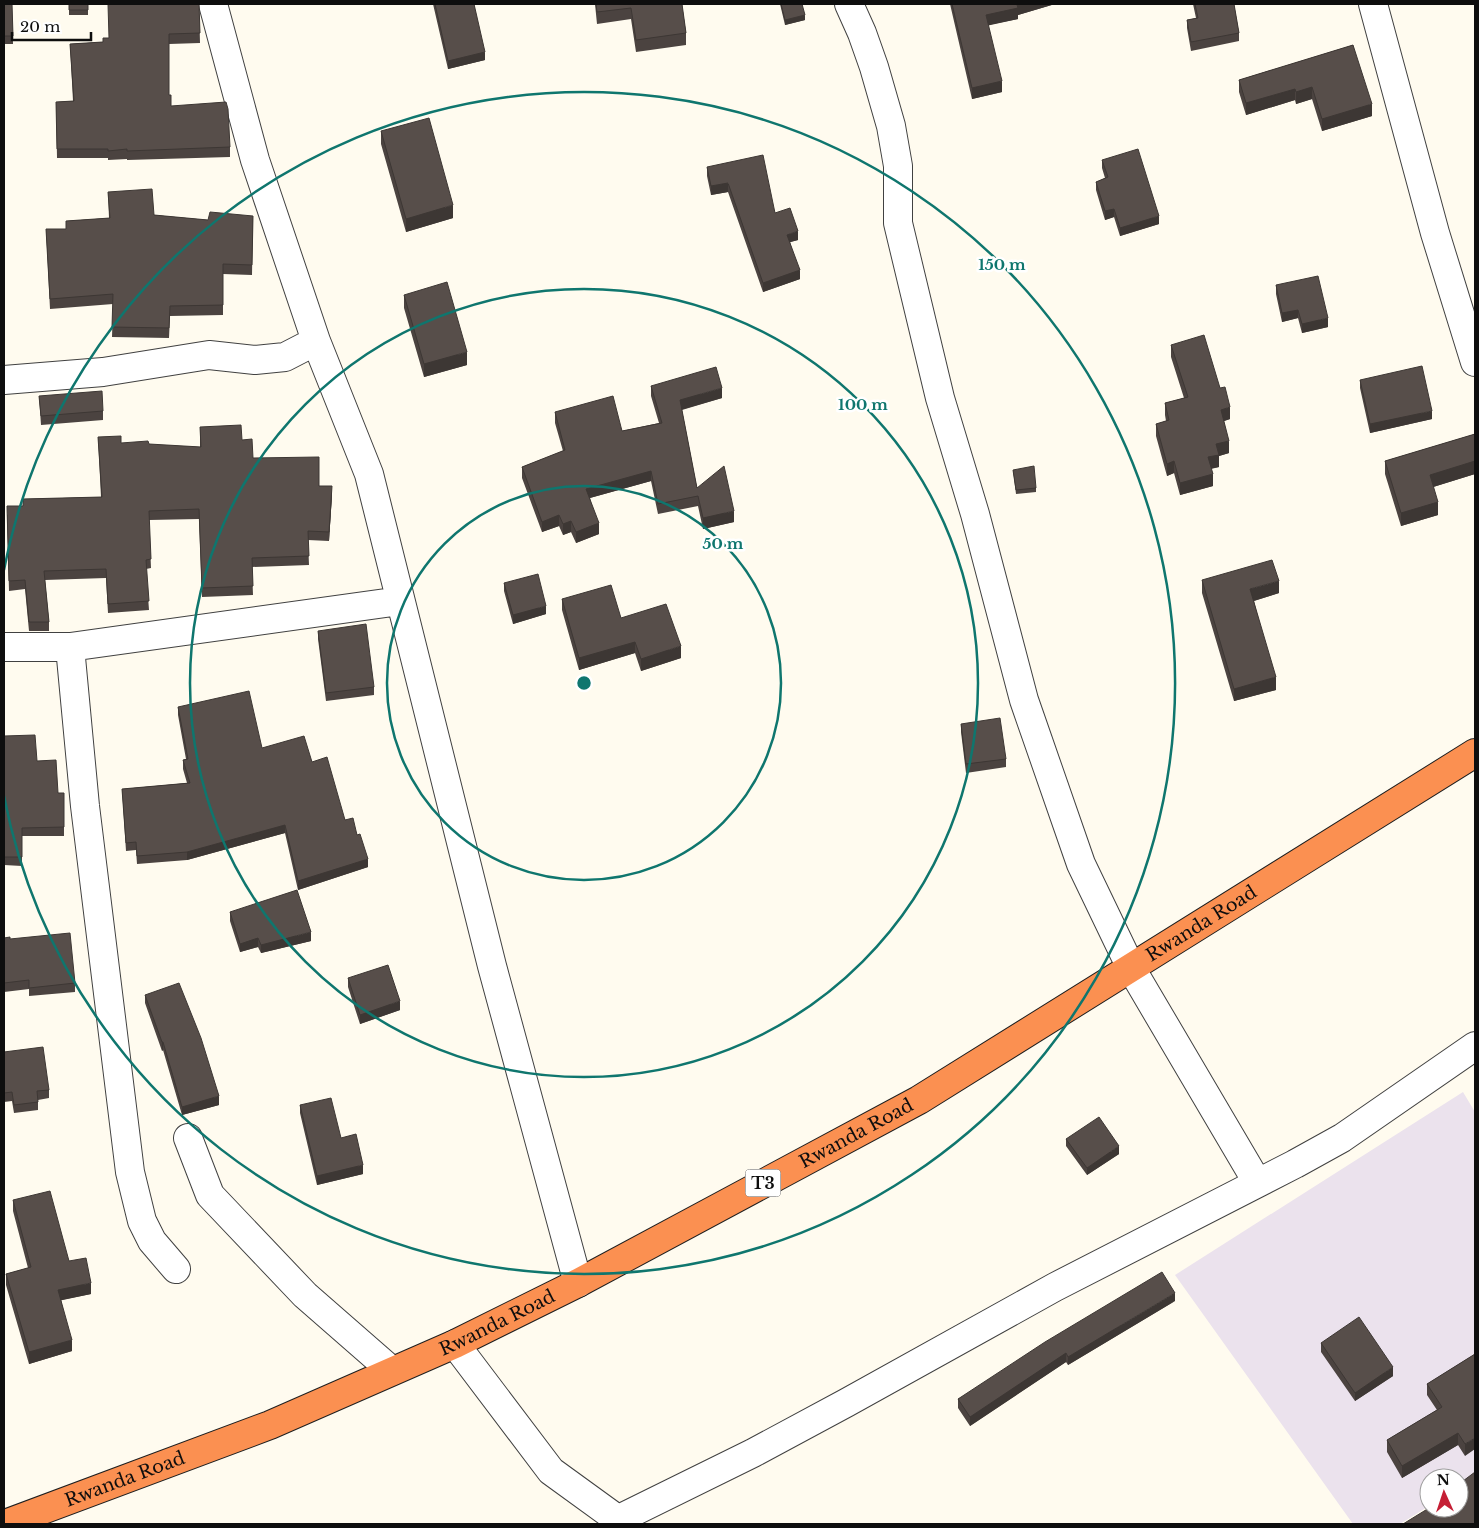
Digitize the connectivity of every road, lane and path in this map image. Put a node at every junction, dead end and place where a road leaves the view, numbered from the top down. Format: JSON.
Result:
{"nodes":[{"id":1,"x":213,"y":4,"type":"edge"},
{"id":2,"x":849,"y":4,"type":"edge"},
{"id":3,"x":1373,"y":4,"type":"edge"},
{"id":4,"x":316,"y":341,"type":"junction"},
{"id":5,"x":1475,"y":362,"type":"edge"},
{"id":6,"x":4,"y":380,"type":"edge"},
{"id":7,"x":400,"y":601,"type":"junction"},
{"id":8,"x":4,"y":647,"type":"edge"},
{"id":9,"x":70,"y":647,"type":"junction"},
{"id":10,"x":1475,"y":753,"type":"edge"},
{"id":11,"x":1131,"y":968,"type":"junction"},
{"id":12,"x":1472,"y":1057,"type":"edge"},
{"id":13,"x":188,"y":1138,"type":"dead end"},
{"id":14,"x":1257,"y":1182,"type":"junction"},
{"id":15,"x":176,"y":1270,"type":"dead end"},
{"id":16,"x":578,"y":1283,"type":"junction"},
{"id":17,"x":455,"y":1344,"type":"junction"},
{"id":18,"x":392,"y":1371,"type":"junction"},
{"id":19,"x":621,"y":1522,"type":"edge"},
{"id":20,"x":5,"y":1524,"type":"edge"}],
"edges":[{"from":1,"to":4,"type":"street"},
{"from":2,"to":11,"type":"street"},
{"from":3,"to":5,"type":"street"},
{"from":4,"to":6,"type":"street"},
{"from":4,"to":7,"type":"street"},
{"from":7,"to":9,"type":"street"},
{"from":7,"to":16,"type":"street"},
{"from":8,"to":9,"type":"street"},
{"from":9,"to":15,"type":"street"},
{"from":10,"to":11,"type":"highway","name":"Rwanda Road","number":"T3"},
{"from":11,"to":14,"type":"street"},
{"from":11,"to":16,"type":"highway","name":"Rwanda Road","number":"T3"},
{"from":12,"to":14,"type":"street"},
{"from":13,"to":18,"type":"street"},
{"from":14,"to":19,"type":"street"},
{"from":16,"to":17,"type":"highway","name":"Rwanda Road","number":"T3"},
{"from":17,"to":18,"type":"highway","name":"Rwanda Road","number":"T3"},
{"from":17,"to":19,"type":"street"},
{"from":18,"to":20,"type":"highway","name":"Rwanda Road","number":"T3"}]}
